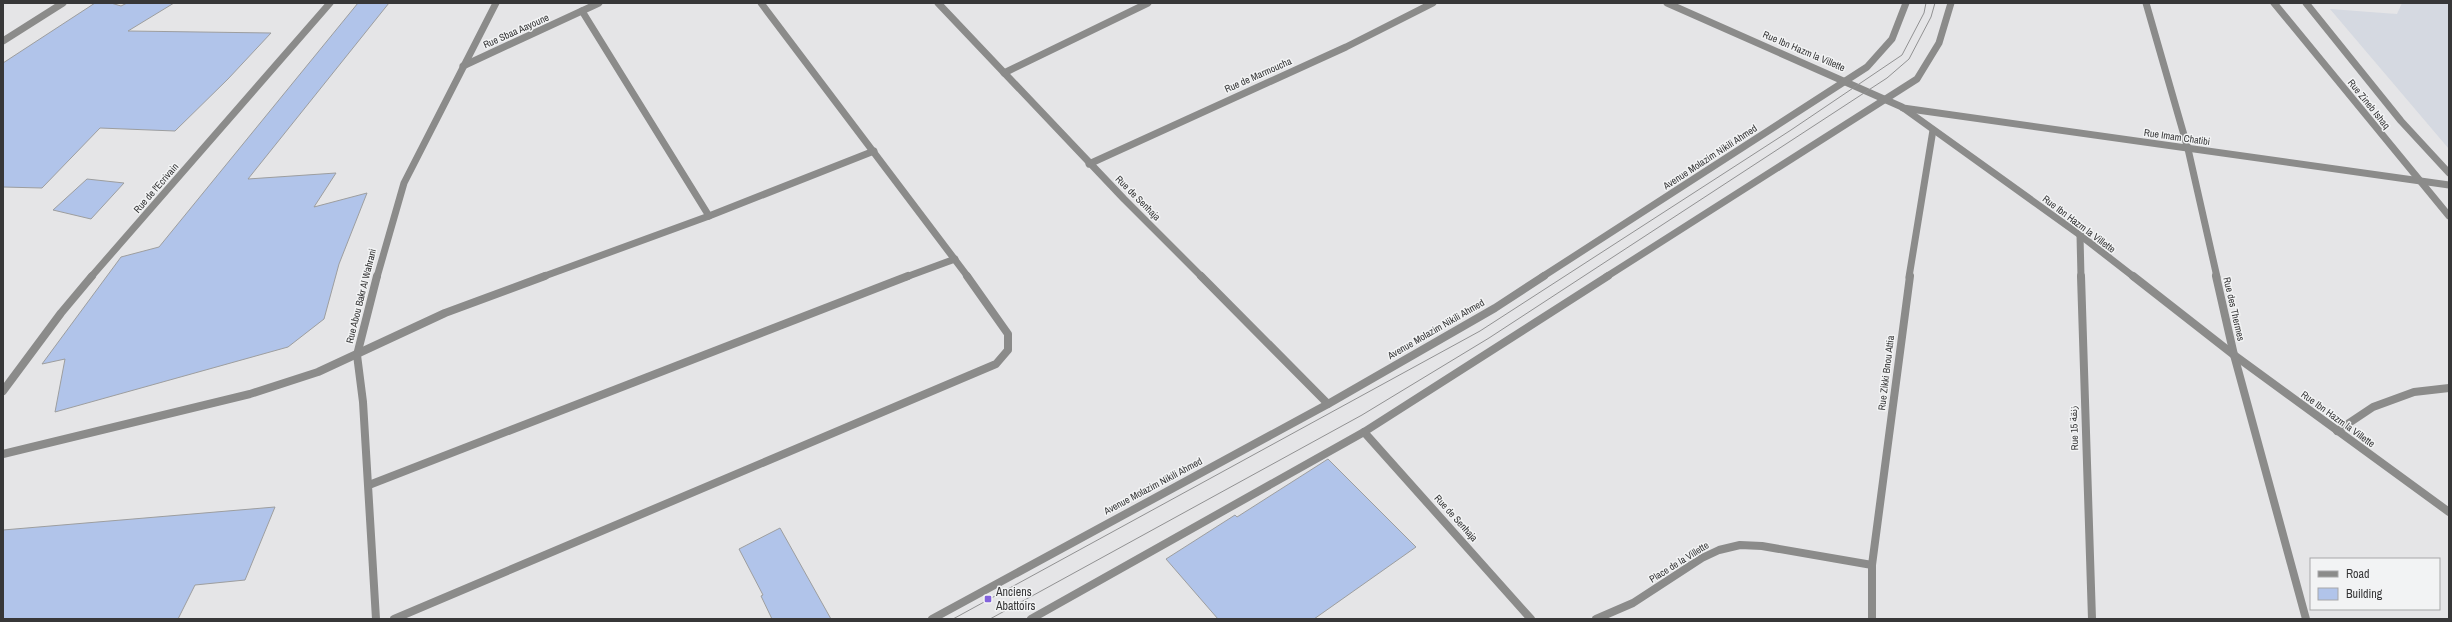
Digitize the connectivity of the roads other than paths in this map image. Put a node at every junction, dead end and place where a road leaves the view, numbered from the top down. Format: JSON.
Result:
{"nodes":[{"id":1,"x":62,"y":3,"type":"edge"},
{"id":2,"x":330,"y":3,"type":"edge"},
{"id":3,"x":496,"y":3,"type":"edge"},
{"id":4,"x":599,"y":3,"type":"edge"},
{"id":5,"x":761,"y":3,"type":"edge"},
{"id":6,"x":938,"y":3,"type":"edge"},
{"id":7,"x":1148,"y":3,"type":"edge"},
{"id":8,"x":1433,"y":3,"type":"edge"},
{"id":9,"x":1667,"y":3,"type":"edge"},
{"id":10,"x":1906,"y":3,"type":"edge"},
{"id":11,"x":1951,"y":3,"type":"edge"},
{"id":12,"x":2146,"y":3,"type":"edge"},
{"id":13,"x":2274,"y":3,"type":"edge"},
{"id":14,"x":2306,"y":3,"type":"edge"},
{"id":15,"x":582,"y":12,"type":"junction"},
{"id":16,"x":3,"y":41,"type":"edge"},
{"id":17,"x":463,"y":66,"type":"junction"},
{"id":18,"x":1004,"y":73,"type":"junction"},
{"id":19,"x":1846,"y":80,"type":"junction"},
{"id":20,"x":1885,"y":98,"type":"junction"},
{"id":21,"x":1902,"y":107,"type":"junction"},
{"id":22,"x":1933,"y":130,"type":"junction"},
{"id":23,"x":2188,"y":149,"type":"junction"},
{"id":24,"x":874,"y":151,"type":"junction"},
{"id":25,"x":1090,"y":164,"type":"junction"},
{"id":26,"x":2449,"y":173,"type":"edge"},
{"id":27,"x":2420,"y":181,"type":"junction"},
{"id":28,"x":2449,"y":185,"type":"edge"},
{"id":29,"x":709,"y":216,"type":"junction"},
{"id":30,"x":2449,"y":216,"type":"edge"},
{"id":31,"x":2080,"y":235,"type":"junction"},
{"id":32,"x":955,"y":259,"type":"junction"},
{"id":33,"x":357,"y":355,"type":"junction"},
{"id":34,"x":2234,"y":355,"type":"junction"},
{"id":35,"x":2449,"y":388,"type":"edge"},
{"id":36,"x":3,"y":391,"type":"edge"},
{"id":37,"x":1328,"y":404,"type":"junction"},
{"id":38,"x":2337,"y":431,"type":"junction"},
{"id":39,"x":1364,"y":432,"type":"junction"},
{"id":40,"x":3,"y":454,"type":"edge"},
{"id":41,"x":369,"y":485,"type":"junction"},
{"id":42,"x":2449,"y":512,"type":"edge"},
{"id":43,"x":1872,"y":565,"type":"junction"},
{"id":44,"x":376,"y":619,"type":"edge"},
{"id":45,"x":394,"y":619,"type":"edge"},
{"id":46,"x":932,"y":619,"type":"edge"},
{"id":47,"x":1030,"y":619,"type":"edge"},
{"id":48,"x":1531,"y":619,"type":"edge"},
{"id":49,"x":1596,"y":619,"type":"edge"},
{"id":50,"x":1872,"y":619,"type":"edge"},
{"id":51,"x":2092,"y":619,"type":"edge"},
{"id":52,"x":2306,"y":619,"type":"edge"}],
"edges":[{"from":1,"to":16,"type":"street"},
{"from":2,"to":36,"type":"street","name":"Rue de l'Ecrivain"},
{"from":3,"to":17,"type":"street","name":"Rue Abou Bakr Al Wahrani"},
{"from":4,"to":15,"type":"street","name":"Rue Sbaa Aayoune"},
{"from":5,"to":24,"type":"street"},
{"from":6,"to":18,"type":"street","name":"Rue de Senhaja"},
{"from":7,"to":18,"type":"street"},
{"from":8,"to":25,"type":"street","name":"Rue de Marmoucha"},
{"from":9,"to":19,"type":"street","name":"Rue Ibn Hazm la Villette"},
{"from":10,"to":19,"type":"street","name":"Avenue Molazim Nikili Ahmed"},
{"from":11,"to":20,"type":"street"},
{"from":12,"to":23,"type":"street","name":"Rue des Thermes"},
{"from":13,"to":27,"type":"street","name":"Rue Zineb Ishaq"},
{"from":14,"to":26,"type":"street","name":"Rue Zineb Ishaq"},
{"from":15,"to":17,"type":"street","name":"Rue Sbaa Aayoune"},
{"from":15,"to":29,"type":"street"},
{"from":17,"to":33,"type":"street","name":"Rue Abou Bakr Al Wahrani"},
{"from":18,"to":25,"type":"street","name":"Rue de Senhaja"},
{"from":19,"to":20,"type":"street","name":"Rue Ibn Hazm la Villette"},
{"from":19,"to":37,"type":"street","name":"Avenue Molazim Nikili Ahmed"},
{"from":20,"to":21,"type":"street","name":"Rue Ibn Hazm la Villette"},
{"from":20,"to":39,"type":"street"},
{"from":21,"to":22,"type":"street","name":"Rue Ibn Hazm la Villette"},
{"from":21,"to":23,"type":"street","name":"Rue Imam Chatibi"},
{"from":22,"to":31,"type":"street","name":"Rue Ibn Hazm la Villette"},
{"from":22,"to":43,"type":"street","name":"Rue Zikki Bnou Attia"},
{"from":23,"to":27,"type":"street","name":"Rue Imam Chatibi"},
{"from":23,"to":34,"type":"street","name":"Rue des Thermes"},
{"from":24,"to":29,"type":"street"},
{"from":24,"to":32,"type":"street"},
{"from":25,"to":37,"type":"street","name":"Rue de Senhaja"},
{"from":27,"to":28,"type":"street","name":"Rue Imam Chatibi"},
{"from":27,"to":30,"type":"street","name":"Rue Zineb Ishaq"},
{"from":29,"to":33,"type":"street"},
{"from":31,"to":34,"type":"street","name":"Rue Ibn Hazm la Villette"},
{"from":31,"to":51,"type":"street","name":"Rue 15 زنقة"},
{"from":32,"to":41,"type":"street"},
{"from":32,"to":45,"type":"street"},
{"from":33,"to":40,"type":"street"},
{"from":33,"to":41,"type":"street","name":"Rue Abou Bakr Al Wahrani"},
{"from":34,"to":38,"type":"street","name":"Rue Ibn Hazm la Villette"},
{"from":34,"to":52,"type":"street","name":"Rue des Thermes"},
{"from":35,"to":38,"type":"street"},
{"from":37,"to":46,"type":"street","name":"Avenue Molazim Nikili Ahmed"},
{"from":38,"to":42,"type":"street","name":"Rue Ibn Hazm la Villette"},
{"from":39,"to":47,"type":"street"},
{"from":39,"to":48,"type":"street","name":"Rue de Senhaja"},
{"from":41,"to":44,"type":"street","name":"Rue Abou Bakr Al Wahrani"},
{"from":43,"to":49,"type":"street","name":"Place de la Villette"},
{"from":43,"to":50,"type":"street","name":"Rue Zikki Bnou Attia"}]}
